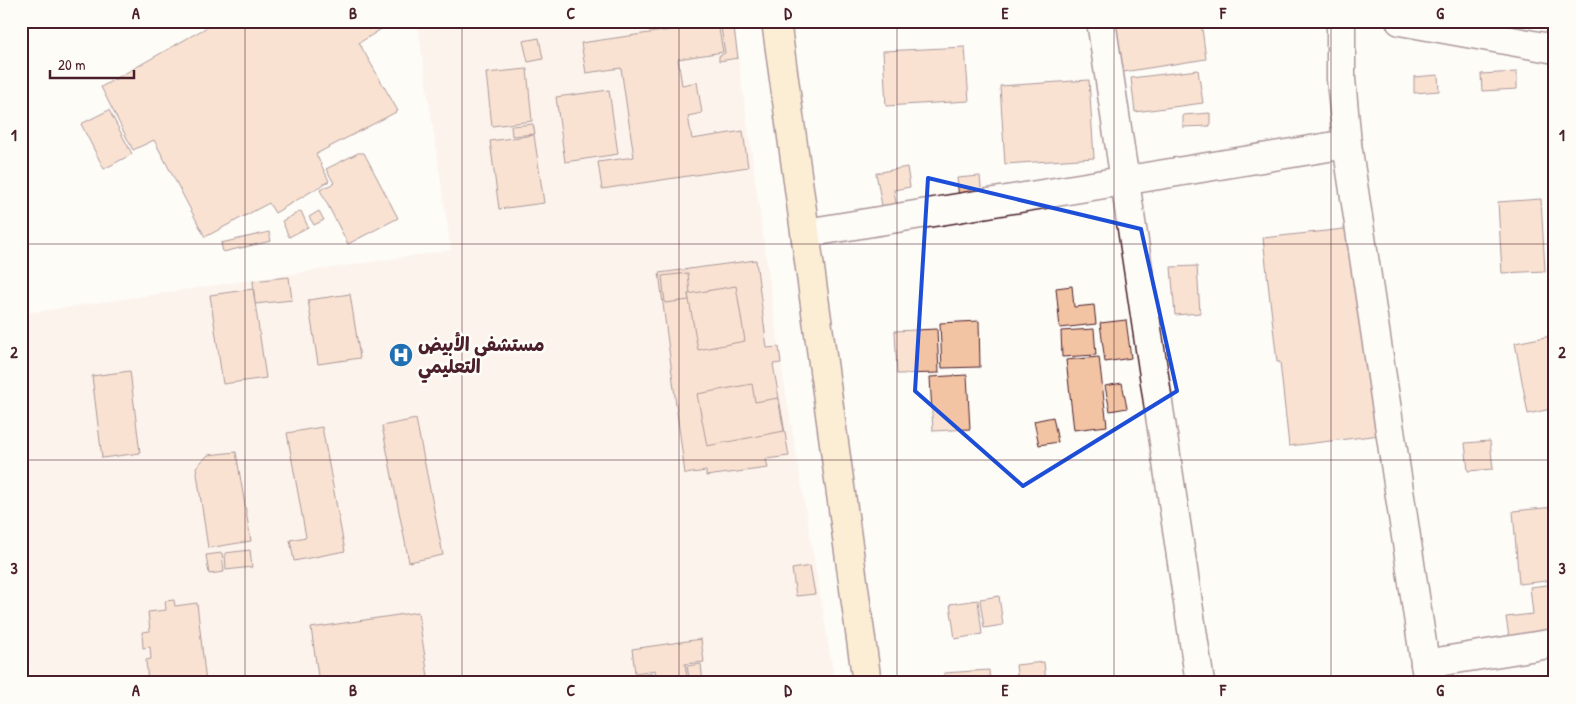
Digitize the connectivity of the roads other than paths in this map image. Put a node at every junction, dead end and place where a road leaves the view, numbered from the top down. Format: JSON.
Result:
{"nodes":[{"id":1,"x":776,"y":21,"type":"edge"},
{"id":2,"x":1100,"y":21,"type":"edge"},
{"id":3,"x":1341,"y":21,"type":"edge"},
{"id":4,"x":1400,"y":21,"type":"edge"},
{"id":5,"x":1555,"y":49,"type":"edge"},
{"id":6,"x":1347,"y":144,"type":"junction"},
{"id":7,"x":1124,"y":181,"type":"junction"},
{"id":8,"x":806,"y":233,"type":"junction"},
{"id":9,"x":1555,"y":643,"type":"edge"},
{"id":10,"x":1427,"y":673,"type":"edge"},
{"id":11,"x":867,"y":683,"type":"edge"},
{"id":12,"x":1200,"y":683,"type":"edge"}],
"edges":[{"from":1,"to":8,"type":"main road"},
{"from":2,"to":7,"type":"street"},
{"from":3,"to":6,"type":"street"},
{"from":4,"to":5,"type":"street"},
{"from":6,"to":7,"type":"street"},
{"from":6,"to":10,"type":"street"},
{"from":7,"to":8,"type":"street"},
{"from":7,"to":12,"type":"street"},
{"from":8,"to":11,"type":"main road"},
{"from":9,"to":10,"type":"street"}]}
